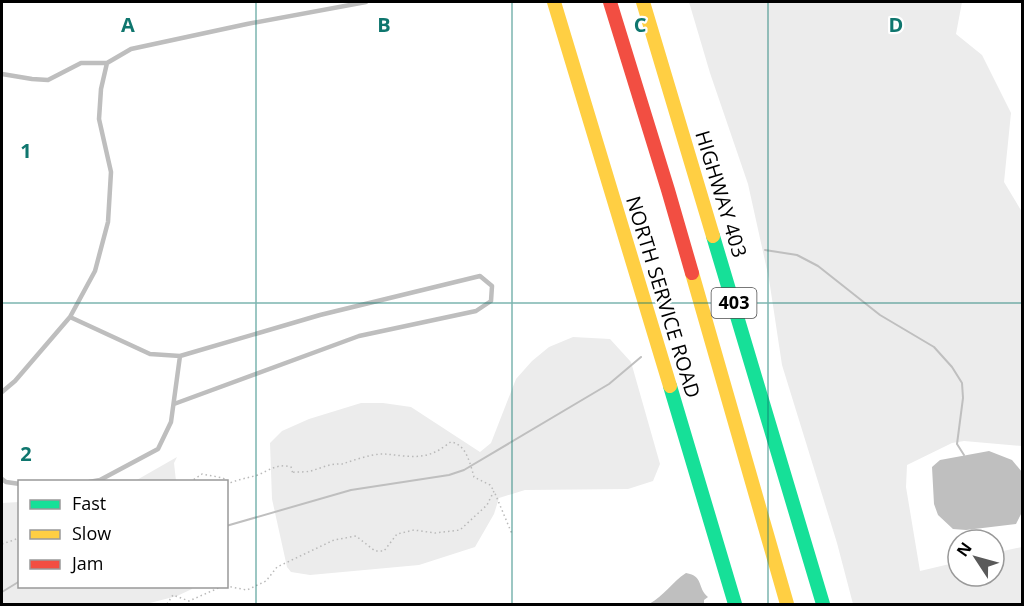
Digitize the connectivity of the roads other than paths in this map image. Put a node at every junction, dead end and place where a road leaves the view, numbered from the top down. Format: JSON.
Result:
{"nodes":[{"id":1,"x":366,"y":2,"type":"edge"},
{"id":2,"x":554,"y":2,"type":"edge"},
{"id":3,"x":610,"y":2,"type":"edge"},
{"id":4,"x":643,"y":2,"type":"edge"},
{"id":5,"x":107,"y":63,"type":"junction"},
{"id":6,"x":2,"y":74,"type":"edge"},
{"id":7,"x":70,"y":317,"type":"junction"},
{"id":8,"x":180,"y":357,"type":"junction"},
{"id":9,"x":2,"y":392,"type":"edge"},
{"id":10,"x":174,"y":404,"type":"junction"},
{"id":11,"x":2,"y":479,"type":"edge"},
{"id":12,"x":100,"y":480,"type":"edge"},
{"id":13,"x":18,"y":484,"type":"edge"},
{"id":14,"x":735,"y":604,"type":"edge"},
{"id":15,"x":787,"y":604,"type":"edge"},
{"id":16,"x":823,"y":604,"type":"edge"}],
"edges":[{"from":1,"to":5,"type":"lane"},
{"from":2,"to":14,"type":"main road","name":"NORTH SERVICE ROAD"},
{"from":3,"to":15,"type":"main road","number":"403"},
{"from":4,"to":16,"type":"main road","name":"HIGHWAY 403","number":"403"},
{"from":5,"to":6,"type":"lane"},
{"from":5,"to":7,"type":"lane"},
{"from":7,"to":8,"type":"lane"},
{"from":7,"to":9,"type":"lane"},
{"from":8,"to":10,"type":"lane"},
{"from":8,"to":10,"type":"lane"},
{"from":10,"to":12,"type":"lane"},
{"from":11,"to":13,"type":"lane"}]}
